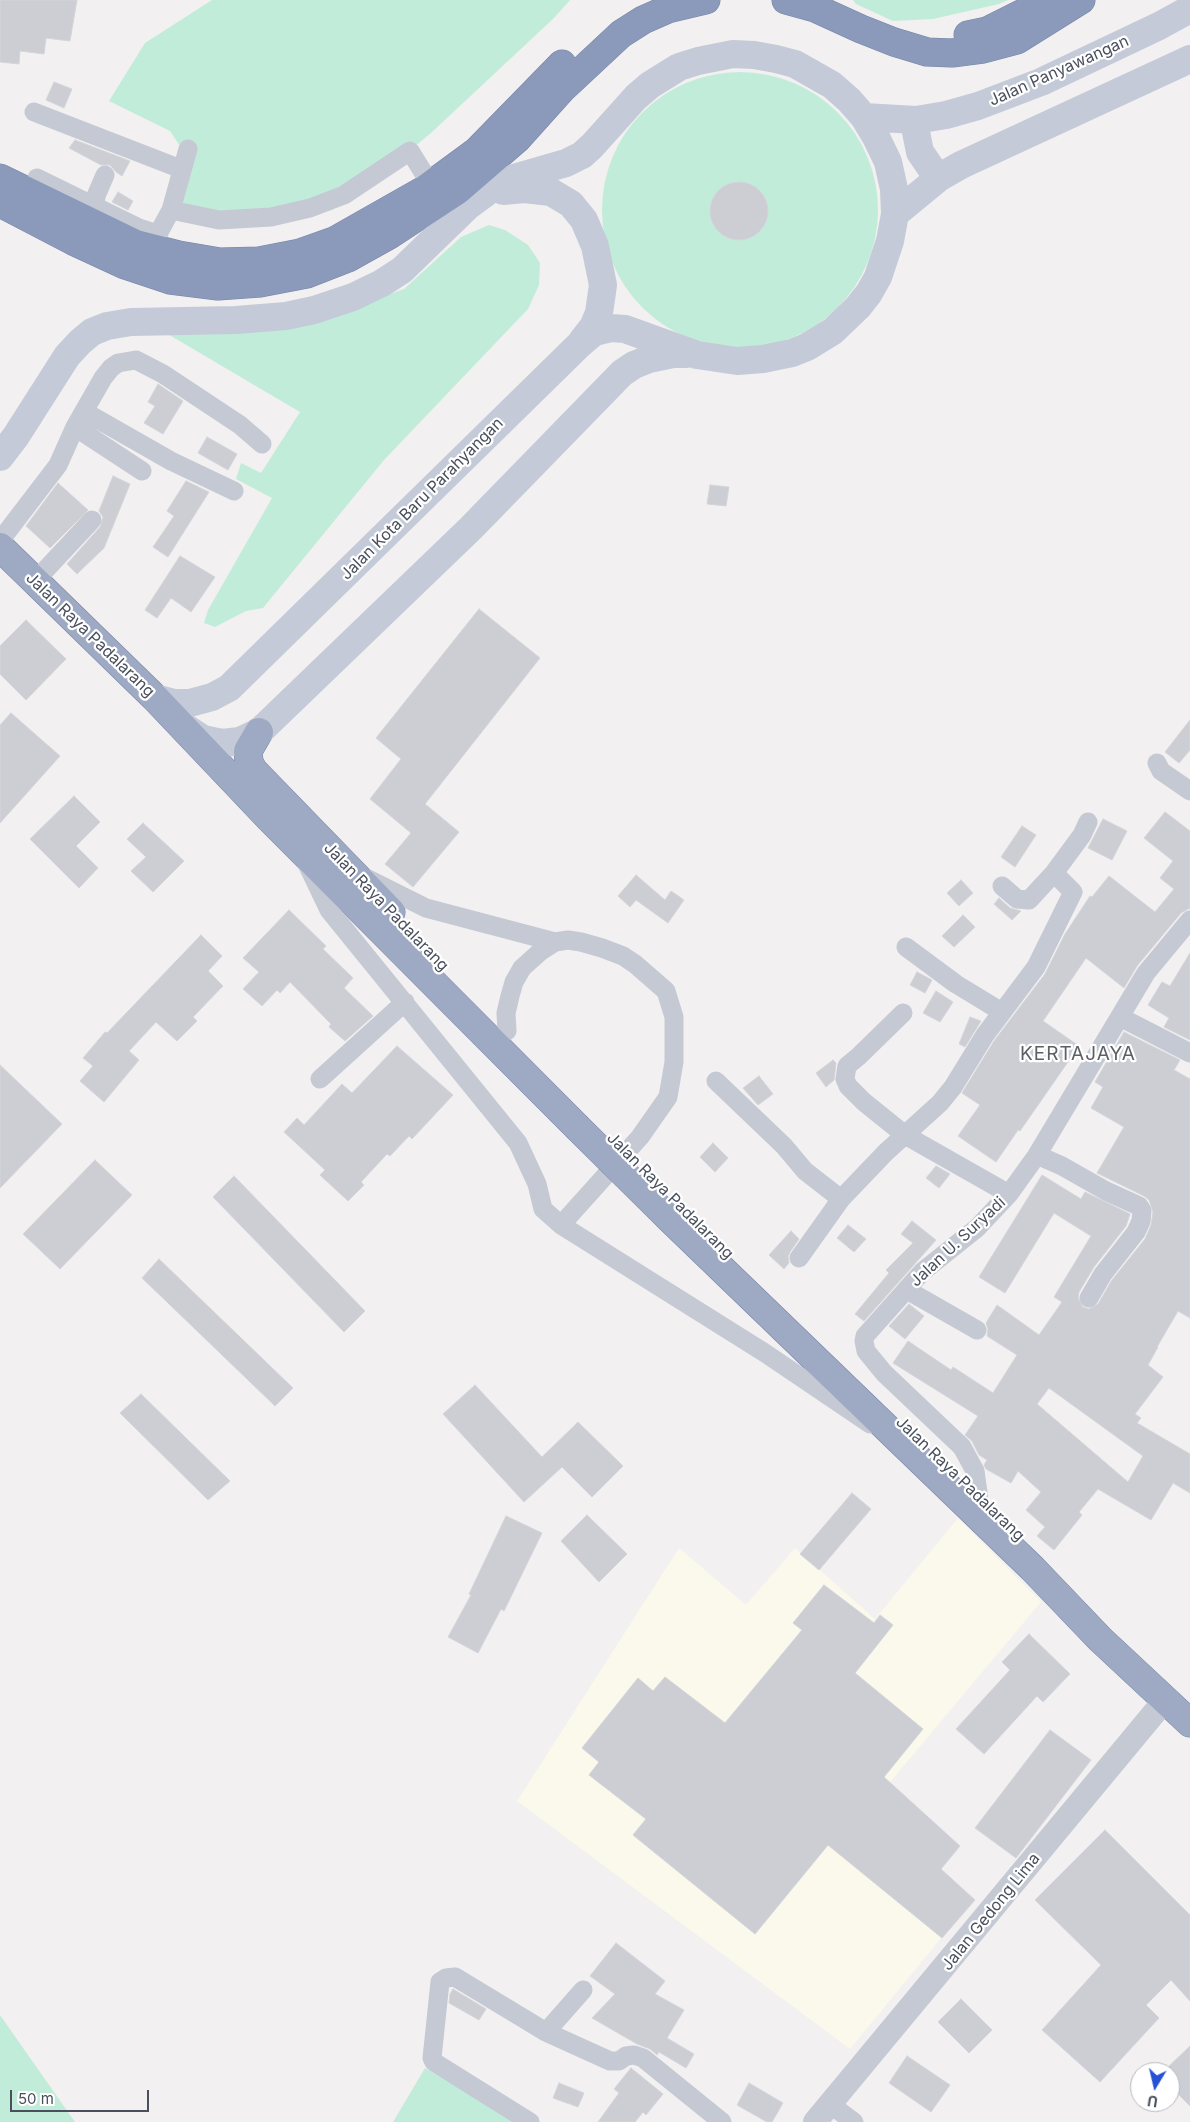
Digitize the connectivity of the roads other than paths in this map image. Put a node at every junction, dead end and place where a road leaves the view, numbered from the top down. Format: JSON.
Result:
{"nodes":[{"id":1,"x":649,"y":0,"type":"edge"},
{"id":2,"x":706,"y":0,"type":"edge"},
{"id":3,"x":786,"y":0,"type":"edge"},
{"id":4,"x":837,"y":0,"type":"edge"},
{"id":5,"x":1049,"y":0,"type":"edge"},
{"id":6,"x":1081,"y":0,"type":"edge"},
{"id":7,"x":1190,"y":9,"type":"edge"},
{"id":8,"x":1190,"y":59,"type":"edge"},
{"id":9,"x":34,"y":112,"type":"dead end"},
{"id":10,"x":864,"y":116,"type":"junction"},
{"id":11,"x":916,"y":120,"type":"junction"},
{"id":12,"x":188,"y":149,"type":"dead end"},
{"id":13,"x":181,"y":169,"type":"junction"},
{"id":14,"x":105,"y":175,"type":"dead end"},
{"id":15,"x":940,"y":177,"type":"junction"},
{"id":16,"x":0,"y":178,"type":"edge"},
{"id":17,"x":37,"y":178,"type":"dead end"},
{"id":18,"x":431,"y":185,"type":"junction"},
{"id":19,"x":0,"y":204,"type":"edge"},
{"id":20,"x":95,"y":206,"type":"junction"},
{"id":21,"x":171,"y":210,"type":"junction"},
{"id":22,"x":895,"y":214,"type":"junction"},
{"id":23,"x":452,"y":222,"type":"junction"},
{"id":24,"x":580,"y":344,"type":"junction"},
{"id":25,"x":697,"y":355,"type":"junction"},
{"id":26,"x":39,"y":400,"type":"junction"},
{"id":27,"x":80,"y":420,"type":"junction"},
{"id":28,"x":262,"y":444,"type":"dead end"},
{"id":29,"x":0,"y":457,"type":"edge"},
{"id":30,"x":0,"y":470,"type":"edge"},
{"id":31,"x":142,"y":471,"type":"dead end"},
{"id":32,"x":234,"y":491,"type":"dead end"},
{"id":33,"x":92,"y":520,"type":"dead end"},
{"id":34,"x":0,"y":541,"type":"edge"},
{"id":35,"x":0,"y":547,"type":"edge"},
{"id":36,"x":35,"y":581,"type":"junction"},
{"id":37,"x":155,"y":698,"type":"junction"},
{"id":38,"x":180,"y":723,"type":"junction"},
{"id":39,"x":259,"y":732,"type":"junction"},
{"id":40,"x":1157,"y":763,"type":"dead end"},
{"id":41,"x":1190,"y":791,"type":"edge"},
{"id":42,"x":1088,"y":822,"type":"dead end"},
{"id":43,"x":298,"y":845,"type":"junction"},
{"id":44,"x":351,"y":871,"type":"junction"},
{"id":45,"x":1054,"y":873,"type":"junction"},
{"id":46,"x":1002,"y":886,"type":"dead end"},
{"id":47,"x":1190,"y":920,"type":"edge"},
{"id":48,"x":555,"y":942,"type":"junction"},
{"id":49,"x":906,"y":947,"type":"dead end"},
{"id":50,"x":405,"y":1002,"type":"junction"},
{"id":51,"x":1002,"y":1012,"type":"junction"},
{"id":52,"x":903,"y":1013,"type":"dead end"},
{"id":53,"x":1120,"y":1017,"type":"junction"},
{"id":54,"x":507,"y":1031,"type":"junction"},
{"id":55,"x":1190,"y":1054,"type":"edge"},
{"id":56,"x":320,"y":1079,"type":"dead end"},
{"id":57,"x":716,"y":1081,"type":"dead end"},
{"id":58,"x":583,"y":1121,"type":"junction"},
{"id":59,"x":904,"y":1135,"type":"junction"},
{"id":60,"x":1037,"y":1155,"type":"junction"},
{"id":61,"x":1009,"y":1194,"type":"junction"},
{"id":62,"x":841,"y":1199,"type":"junction"},
{"id":63,"x":672,"y":1210,"type":"junction"},
{"id":64,"x":561,"y":1225,"type":"junction"},
{"id":65,"x":799,"y":1258,"type":"dead end"},
{"id":66,"x":907,"y":1290,"type":"junction"},
{"id":67,"x":1089,"y":1298,"type":"dead end"},
{"id":68,"x":977,"y":1330,"type":"dead end"},
{"id":69,"x":900,"y":1442,"type":"junction"},
{"id":70,"x":979,"y":1500,"type":"junction"},
{"id":71,"x":1178,"y":1701,"type":"edge"},
{"id":72,"x":1190,"y":1723,"type":"edge"},
{"id":73,"x":583,"y":1990,"type":"dead end"},
{"id":74,"x":546,"y":2032,"type":"junction"},
{"id":75,"x":830,"y":2104,"type":"junction"},
{"id":76,"x":530,"y":2122,"type":"edge"},
{"id":77,"x":722,"y":2122,"type":"edge"},
{"id":78,"x":815,"y":2122,"type":"edge"},
{"id":79,"x":854,"y":2122,"type":"edge"}],
"edges":[{"from":1,"to":18,"type":"highway"},
{"from":2,"to":19,"type":"highway"},
{"from":3,"to":6,"type":"highway"},
{"from":4,"to":5,"type":"highway"},
{"from":7,"to":11,"type":"main road","name":"Jalan Panyawangan"},
{"from":8,"to":15,"type":"main road"},
{"from":9,"to":13,"type":"street"},
{"from":10,"to":11,"type":"main road","name":"Jalan Panyawangan"},
{"from":10,"to":22,"type":"main road","name":"Jalan Kota Baru Parahyangan"},
{"from":10,"to":23,"type":"main road","name":"Jalan Kota Baru Parahyangan"},
{"from":11,"to":15,"type":"main road"},
{"from":12,"to":13,"type":"street"},
{"from":13,"to":21,"type":"street"},
{"from":14,"to":20,"type":"street"},
{"from":15,"to":22,"type":"main road"},
{"from":16,"to":18,"type":"highway"},
{"from":17,"to":20,"type":"street"},
{"from":18,"to":21,"type":"street"},
{"from":20,"to":21,"type":"street"},
{"from":22,"to":25,"type":"main road","name":"Jalan Kota Baru Parahyangan"},
{"from":23,"to":24,"type":"main road"},
{"from":23,"to":26,"type":"main road"},
{"from":24,"to":25,"type":"main road","name":"Jalan Kota Baru Parahyangan"},
{"from":24,"to":37,"type":"main road","name":"Jalan Kota Baru Parahyangan"},
{"from":25,"to":39,"type":"main road","name":"Jalan Kota Baru Parahyangan"},
{"from":26,"to":29,"type":"main road"},
{"from":26,"to":30,"type":"main road"},
{"from":27,"to":28,"type":"street"},
{"from":27,"to":31,"type":"street"},
{"from":27,"to":32,"type":"street"},
{"from":27,"to":34,"type":"street"},
{"from":33,"to":36,"type":"street"},
{"from":35,"to":36,"type":"highway","name":"Jalan Raya Padalarang"},
{"from":36,"to":37,"type":"highway","name":"Jalan Raya Padalarang"},
{"from":37,"to":38,"type":"highway","name":"Jalan Raya Padalarang"},
{"from":38,"to":39,"type":"main road","name":"Jalan Raya Padalarang"},
{"from":38,"to":43,"type":"highway","name":"Jalan Raya Padalarang"},
{"from":39,"to":44,"type":"highway","name":"Jalan Raya Padalarang"},
{"from":40,"to":41,"type":"street"},
{"from":42,"to":45,"type":"street"},
{"from":43,"to":50,"type":"street"},
{"from":43,"to":58,"type":"highway","name":"Jalan Raya Padalarang"},
{"from":44,"to":48,"type":"street"},
{"from":44,"to":54,"type":"highway","name":"Jalan Raya Padalarang"},
{"from":45,"to":46,"type":"street"},
{"from":45,"to":51,"type":"street"},
{"from":47,"to":53,"type":"street","name":"Jalan U. Suryadi"},
{"from":48,"to":54,"type":"street"},
{"from":48,"to":64,"type":"street"},
{"from":49,"to":51,"type":"street"},
{"from":50,"to":56,"type":"street"},
{"from":50,"to":64,"type":"street"},
{"from":51,"to":59,"type":"street"},
{"from":52,"to":59,"type":"street"},
{"from":53,"to":55,"type":"street"},
{"from":53,"to":60,"type":"street","name":"Jalan U. Suryadi"},
{"from":54,"to":58,"type":"highway","name":"Jalan Raya Padalarang"},
{"from":57,"to":62,"type":"street"},
{"from":58,"to":63,"type":"highway","name":"Jalan Raya Padalarang"},
{"from":59,"to":61,"type":"street"},
{"from":59,"to":62,"type":"street"},
{"from":60,"to":61,"type":"street","name":"Jalan U. Suryadi"},
{"from":60,"to":67,"type":"street"},
{"from":61,"to":66,"type":"street","name":"Jalan U. Suryadi"},
{"from":62,"to":65,"type":"street"},
{"from":63,"to":69,"type":"highway","name":"Jalan Raya Padalarang"},
{"from":63,"to":70,"type":"highway","name":"Jalan Raya Padalarang"},
{"from":64,"to":69,"type":"street"},
{"from":66,"to":68,"type":"street"},
{"from":66,"to":70,"type":"street","name":"Jalan U. Suryadi"},
{"from":69,"to":71,"type":"highway","name":"Jalan Raya Padalarang"},
{"from":70,"to":71,"type":"highway","name":"Jalan Raya Padalarang"},
{"from":71,"to":72,"type":"highway","name":"Jalan Raya Padalarang"},
{"from":71,"to":75,"type":"street","name":"Jalan Gedong Lima"},
{"from":73,"to":74,"type":"street"},
{"from":74,"to":76,"type":"street"},
{"from":74,"to":77,"type":"street"},
{"from":75,"to":78,"type":"street","name":"Jalan Gedong Lima"},
{"from":75,"to":79,"type":"street"}]}
